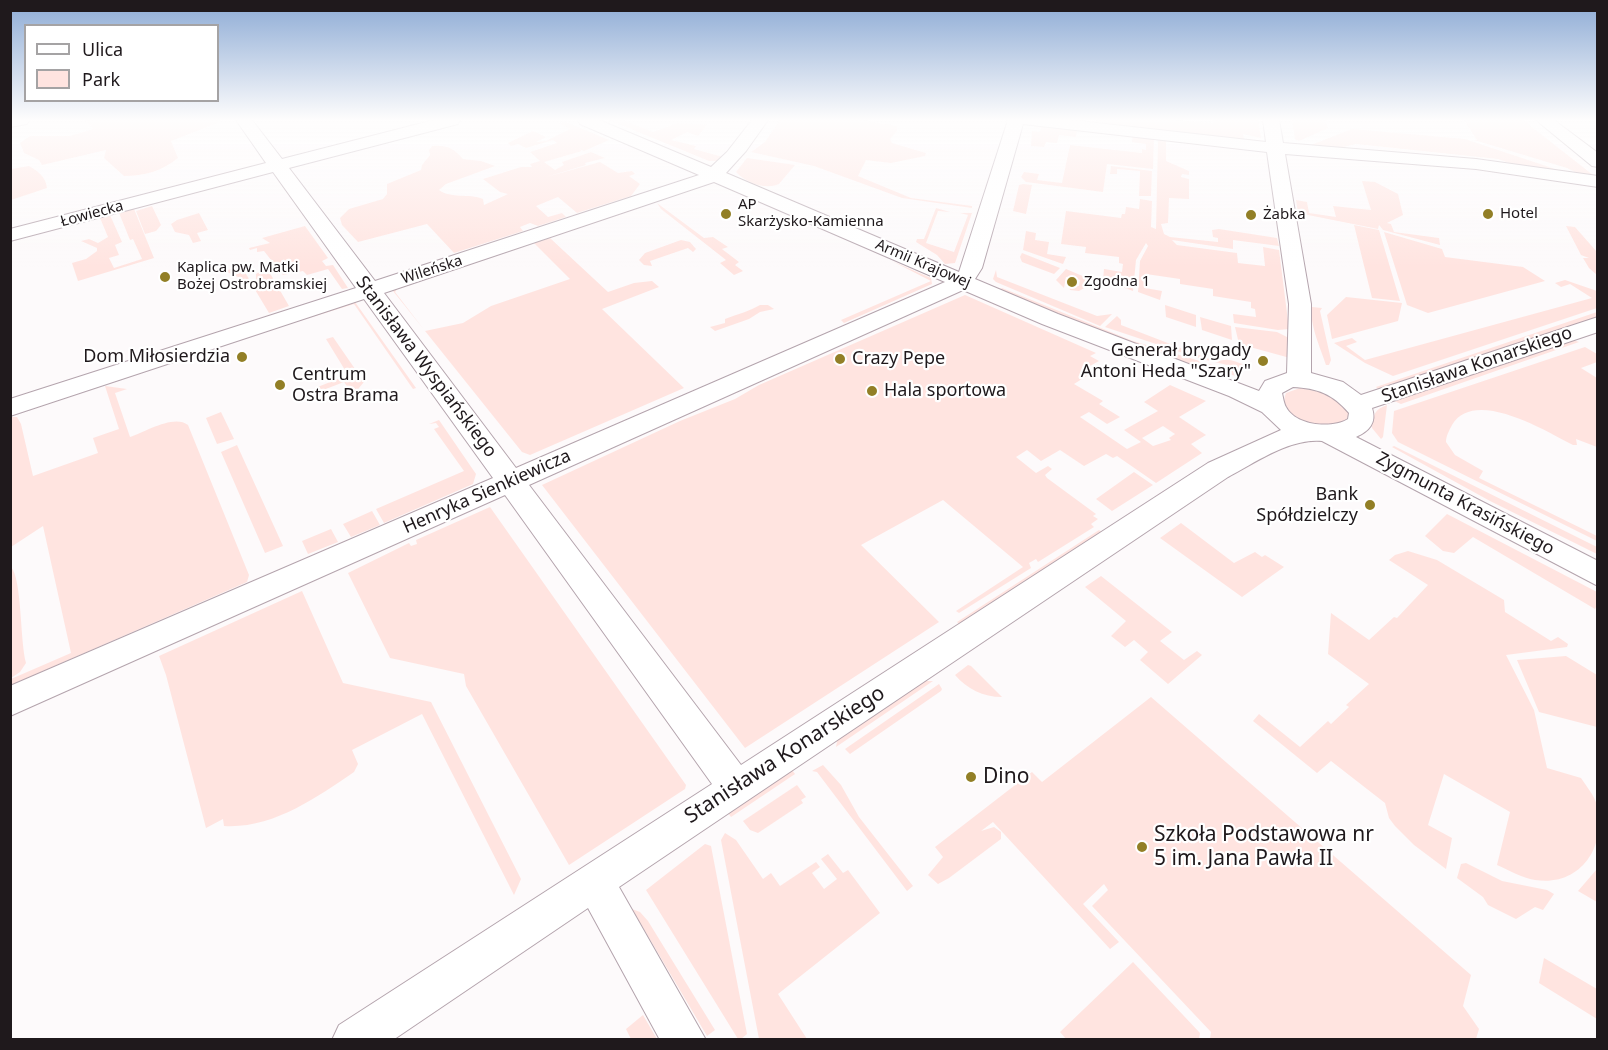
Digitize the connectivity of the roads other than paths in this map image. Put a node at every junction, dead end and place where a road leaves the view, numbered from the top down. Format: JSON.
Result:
{"nodes":[{"id":1,"x":263,"y":169,"type":"edge"},
{"id":2,"x":281,"y":169,"type":"edge"},
{"id":3,"x":702,"y":169,"type":"edge"},
{"id":4,"x":722,"y":169,"type":"edge"},
{"id":5,"x":1001,"y":169,"type":"edge"},
{"id":6,"x":1278,"y":169,"type":"edge"},
{"id":7,"x":1510,"y":169,"type":"edge"},
{"id":8,"x":716,"y":175,"type":"junction"},
{"id":9,"x":1598,"y":182,"type":"edge"},
{"id":10,"x":10,"y":235,"type":"edge"},
{"id":11,"x":963,"y":282,"type":"junction"},
{"id":12,"x":369,"y":291,"type":"junction"},
{"id":13,"x":1300,"y":304,"type":"junction"},
{"id":14,"x":1598,"y":324,"type":"edge"},
{"id":15,"x":1129,"y":350,"type":"junction"},
{"id":16,"x":1290,"y":381,"type":"junction"},
{"id":17,"x":1331,"y":386,"type":"junction"},
{"id":18,"x":10,"y":408,"type":"edge"},
{"id":19,"x":1274,"y":410,"type":"junction"},
{"id":20,"x":1359,"y":415,"type":"junction"},
{"id":21,"x":1319,"y":433,"type":"junction"},
{"id":22,"x":1218,"y":470,"type":"junction"},
{"id":23,"x":511,"y":481,"type":"junction"},
{"id":24,"x":1598,"y":558,"type":"edge"},
{"id":25,"x":1598,"y":574,"type":"edge"},
{"id":26,"x":10,"y":702,"type":"edge"},
{"id":27,"x":736,"y":788,"type":"junction"},
{"id":28,"x":594,"y":881,"type":"junction"},
{"id":29,"x":354,"y":1040,"type":"edge"},
{"id":30,"x":684,"y":1040,"type":"edge"}],
"edges":[{"from":1,"to":10,"type":"street","name":"Łowiecka"},
{"from":2,"to":12,"type":"street","name":"Stanisława Wyspiańskiego"},
{"from":3,"to":8,"type":"street","name":"Armii Krajowej"},
{"from":4,"to":8,"type":"street"},
{"from":5,"to":11,"type":"street"},
{"from":6,"to":13,"type":"street"},
{"from":7,"to":9,"type":"street"},
{"from":8,"to":11,"type":"street","name":"Armii Krajowej"},
{"from":8,"to":12,"type":"street","name":"Wileńska"},
{"from":11,"to":15,"type":"street","name":"Armii Krajowej"},
{"from":11,"to":23,"type":"street","name":"Henryka Sienkiewicza"},
{"from":12,"to":18,"type":"street","name":"Wileńska"},
{"from":12,"to":23,"type":"street","name":"Stanisława Wyspiańskiego"},
{"from":13,"to":16,"type":"street"},
{"from":13,"to":17,"type":"street"},
{"from":14,"to":20,"type":"street","name":"Stanisława Konarskiego"},
{"from":15,"to":16,"type":"street","name":"Armii Krajowej"},
{"from":15,"to":19,"type":"street","name":"Armii Krajowej"},
{"from":16,"to":17,"type":"street","name":"Armii Krajowej"},
{"from":16,"to":19,"type":"street"},
{"from":17,"to":20,"type":"street","name":"Zygmunta Krasińskiego"},
{"from":19,"to":21,"type":"street","name":"Zygmunta Krasińskiego"},
{"from":19,"to":22,"type":"street","name":"Stanisława Konarskiego"},
{"from":20,"to":21,"type":"street","name":"Stanisława Konarskiego"},
{"from":20,"to":24,"type":"street","name":"Zygmunta Krasińskiego"},
{"from":21,"to":22,"type":"street","name":"Stanisława Konarskiego"},
{"from":21,"to":25,"type":"street","name":"Zygmunta Krasińskiego"},
{"from":22,"to":27,"type":"street","name":"Stanisława Konarskiego"},
{"from":23,"to":26,"type":"street","name":"Henryka Sienkiewicza"},
{"from":23,"to":27,"type":"street","name":"Stanisława Wyspiańskiego"},
{"from":27,"to":28,"type":"street","name":"Stanisława Konarskiego"},
{"from":28,"to":29,"type":"street","name":"Stanisława Konarskiego"},
{"from":28,"to":30,"type":"street"}]}
